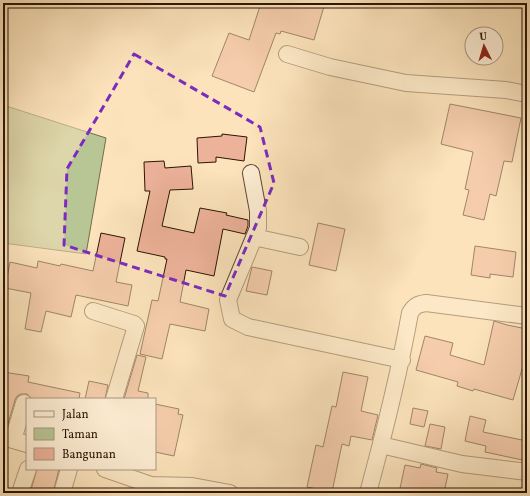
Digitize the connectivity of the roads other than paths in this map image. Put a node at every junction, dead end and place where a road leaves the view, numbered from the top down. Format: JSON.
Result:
{"nodes":[{"id":1,"x":287,"y":54,"type":"dead end"},
{"id":2,"x":527,"y":94,"type":"edge"},
{"id":3,"x":251,"y":173,"type":"dead end"},
{"id":4,"x":254,"y":237,"type":"junction"},
{"id":5,"x":300,"y":247,"type":"dead end"},
{"id":6,"x":93,"y":311,"type":"dead end"},
{"id":7,"x":527,"y":316,"type":"edge"},
{"id":8,"x":402,"y":360,"type":"junction"},
{"id":9,"x":114,"y":398,"type":"edge"},
{"id":10,"x":24,"y":403,"type":"dead end"},
{"id":11,"x":14,"y":441,"type":"edge"},
{"id":12,"x":381,"y":445,"type":"junction"},
{"id":13,"x":28,"y":470,"type":"edge"},
{"id":14,"x":69,"y":470,"type":"edge"},
{"id":15,"x":108,"y":470,"type":"edge"},
{"id":16,"x":527,"y":472,"type":"edge"},
{"id":17,"x":20,"y":493,"type":"edge"},
{"id":18,"x":62,"y":493,"type":"edge"},
{"id":19,"x":230,"y":493,"type":"edge"},
{"id":20,"x":368,"y":493,"type":"edge"}],
"edges":[{"from":1,"to":2,"type":"street"},
{"from":3,"to":4,"type":"street"},
{"from":4,"to":5,"type":"street"},
{"from":4,"to":8,"type":"street"},
{"from":6,"to":9,"type":"street"},
{"from":7,"to":8,"type":"street"},
{"from":8,"to":12,"type":"street"},
{"from":10,"to":11,"type":"street"},
{"from":12,"to":16,"type":"street"},
{"from":12,"to":20,"type":"street"},
{"from":13,"to":17,"type":"street"},
{"from":14,"to":18,"type":"street"},
{"from":15,"to":19,"type":"street"}]}
